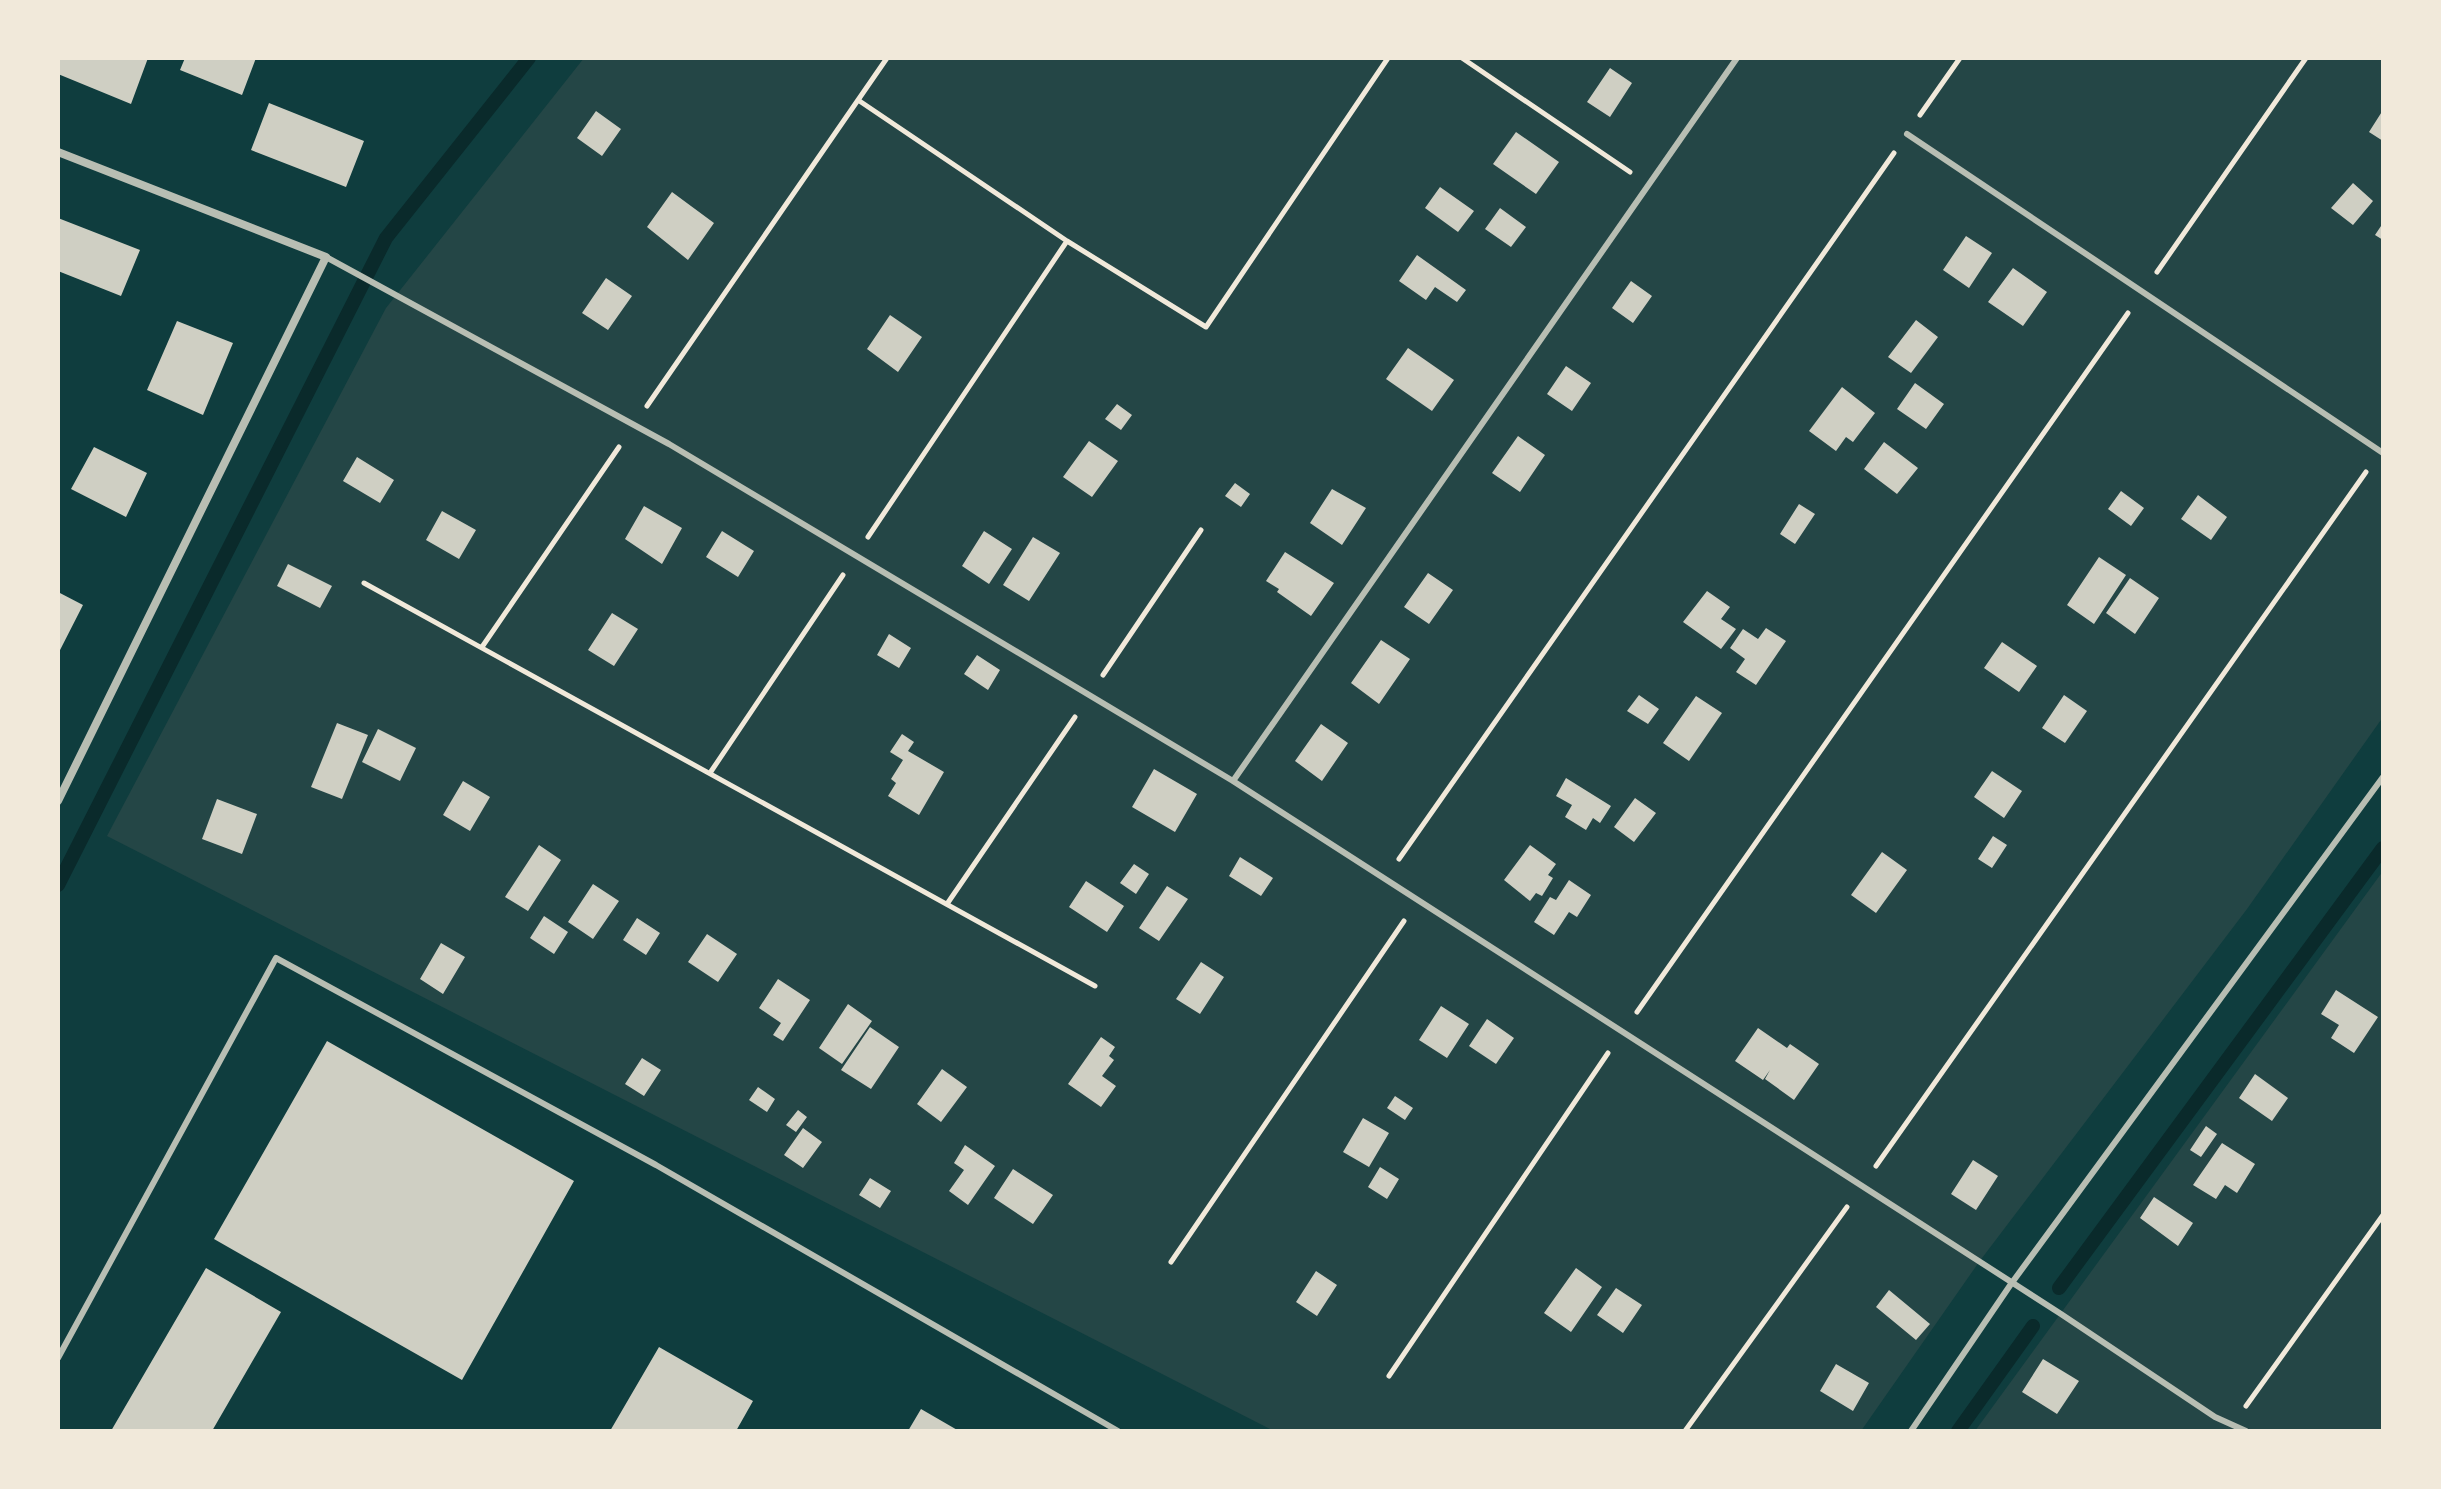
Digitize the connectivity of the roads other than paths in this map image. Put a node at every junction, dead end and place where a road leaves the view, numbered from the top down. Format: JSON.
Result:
{"nodes":[{"id":1,"x":1737,"y":58,"type":"edge"},
{"id":2,"x":1907,"y":134,"type":"road end"},
{"id":3,"x":58,"y":152,"type":"edge"},
{"id":4,"x":326,"y":257,"type":"junction"},
{"id":5,"x":2382,"y":452,"type":"edge"},
{"id":6,"x":2383,"y":777,"type":"edge"},
{"id":7,"x":1233,"y":781,"type":"junction"},
{"id":8,"x":58,"y":801,"type":"edge"},
{"id":9,"x":2011,"y":1284,"type":"junction"},
{"id":10,"x":58,"y":1358,"type":"edge"},
{"id":11,"x":1118,"y":1431,"type":"edge"},
{"id":12,"x":1911,"y":1431,"type":"edge"},
{"id":13,"x":2246,"y":1431,"type":"edge"}],
"edges":[{"from":1,"to":7,"type":"lane"},
{"from":2,"to":5,"type":"lane"},
{"from":3,"to":4,"type":"street"},
{"from":4,"to":7,"type":"lane"},
{"from":4,"to":8,"type":"street"},
{"from":6,"to":9,"type":"lane"},
{"from":7,"to":9,"type":"lane"},
{"from":9,"to":12,"type":"lane"},
{"from":9,"to":13,"type":"lane"},
{"from":10,"to":11,"type":"lane"}]}
